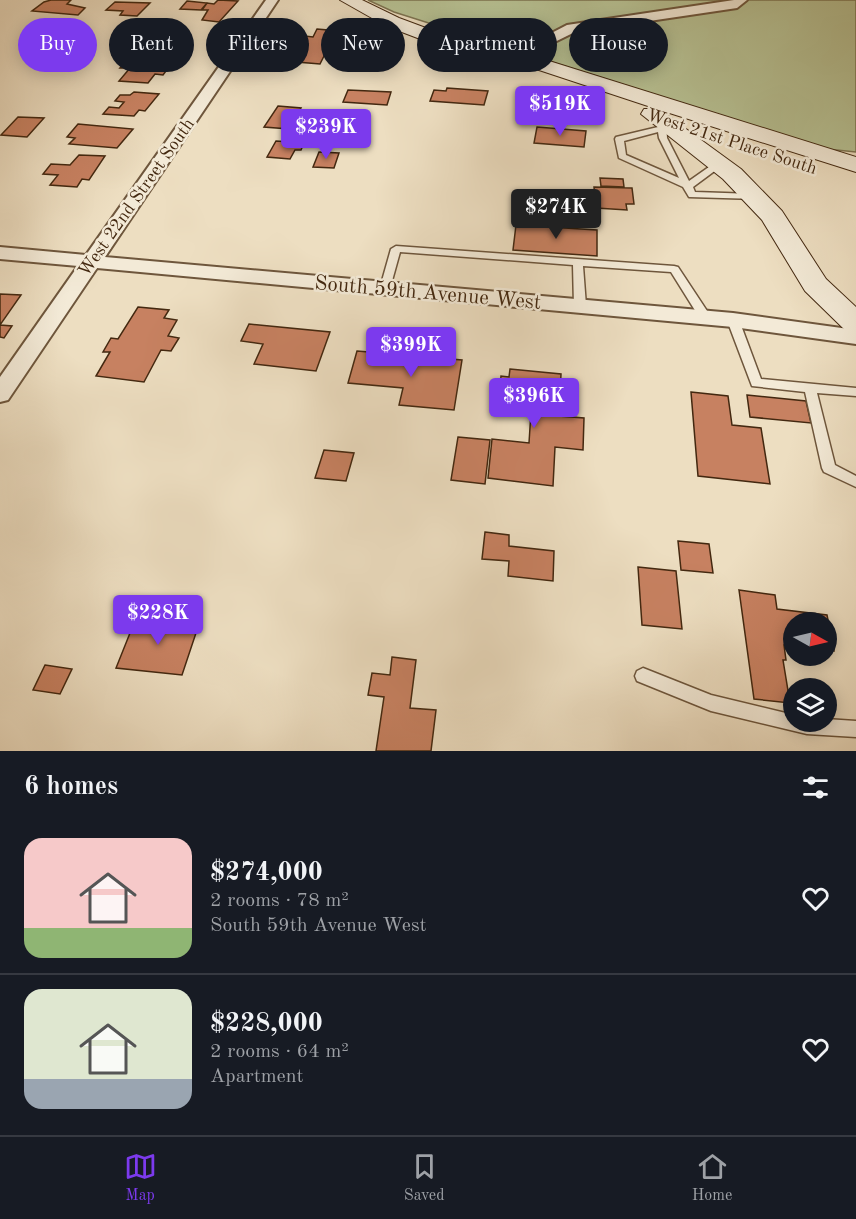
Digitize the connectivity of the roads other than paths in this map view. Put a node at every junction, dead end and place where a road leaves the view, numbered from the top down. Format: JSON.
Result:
{"nodes":[{"id":1,"x":272,"y":0,"type":"edge"},
{"id":2,"x":349,"y":0,"type":"edge"},
{"id":3,"x":741,"y":0,"type":"edge"},
{"id":4,"x":417,"y":29,"type":"edge"},
{"id":5,"x":557,"y":35,"type":"edge"},
{"id":6,"x":557,"y":70,"type":"edge"},
{"id":7,"x":528,"y":72,"type":"edge"},
{"id":8,"x":659,"y":122,"type":"junction"},
{"id":9,"x":718,"y":164,"type":"junction"},
{"id":10,"x":856,"y":165,"type":"edge"},
{"id":11,"x":856,"y":183,"type":"edge"},
{"id":12,"x":688,"y":186,"type":"junction"},
{"id":13,"x":754,"y":197,"type":"junction"},
{"id":14,"x":0,"y":254,"type":"edge"},
{"id":15,"x":91,"y":261,"type":"junction"},
{"id":16,"x":578,"y":262,"type":"junction"},
{"id":17,"x":385,"y":288,"type":"junction"},
{"id":18,"x":580,"y":306,"type":"junction"},
{"id":19,"x":705,"y":317,"type":"junction"},
{"id":20,"x":733,"y":320,"type":"junction"},
{"id":21,"x":856,"y":324,"type":"edge"},
{"id":22,"x":856,"y":337,"type":"edge"},
{"id":23,"x":810,"y":388,"type":"junction"},
{"id":24,"x":856,"y":392,"type":"edge"},
{"id":25,"x":0,"y":394,"type":"edge"},
{"id":26,"x":856,"y":482,"type":"edge"},
{"id":27,"x":643,"y":676,"type":"dead end"},
{"id":28,"x":856,"y":729,"type":"edge"}],
"edges":[{"from":1,"to":15,"type":"street","name":"West 22nd Street South"},
{"from":2,"to":4,"type":"street","name":"West 21st Place South"},
{"from":3,"to":5,"type":"street"},
{"from":6,"to":10,"type":"street","name":"West 21st Place South"},
{"from":7,"to":8,"type":"street","name":"West 21st Place South"},
{"from":8,"to":9,"type":"street"},
{"from":8,"to":11,"type":"street","name":"West 21st Place South"},
{"from":8,"to":12,"type":"lane"},
{"from":8,"to":12,"type":"lane"},
{"from":9,"to":12,"type":"lane"},
{"from":9,"to":13,"type":"street"},
{"from":12,"to":13,"type":"lane"},
{"from":13,"to":21,"type":"street"},
{"from":14,"to":15,"type":"street","name":"South 59th Avenue West"},
{"from":15,"to":17,"type":"street","name":"South 59th Avenue West"},
{"from":15,"to":25,"type":"street","name":"West 22nd Street South"},
{"from":16,"to":17,"type":"lane"},
{"from":16,"to":18,"type":"lane"},
{"from":16,"to":19,"type":"lane"},
{"from":17,"to":18,"type":"street","name":"South 59th Avenue West"},
{"from":18,"to":19,"type":"street","name":"South 59th Avenue West"},
{"from":19,"to":20,"type":"street","name":"South 59th Avenue West"},
{"from":20,"to":22,"type":"street","name":"South 59th Avenue West"},
{"from":20,"to":23,"type":"lane"},
{"from":23,"to":24,"type":"lane"},
{"from":23,"to":26,"type":"lane"},
{"from":27,"to":28,"type":"lane"}]}
